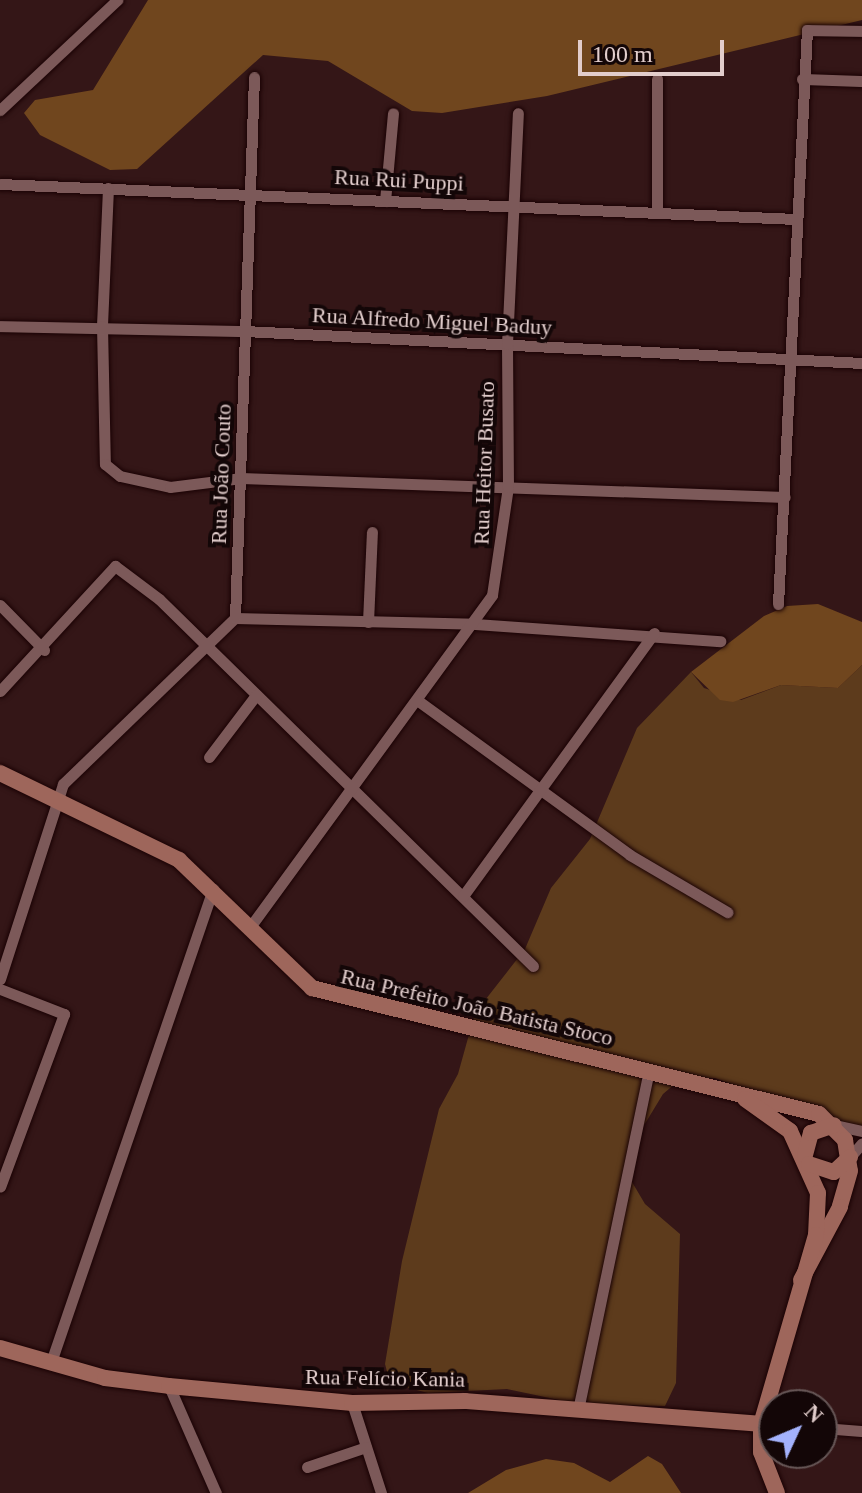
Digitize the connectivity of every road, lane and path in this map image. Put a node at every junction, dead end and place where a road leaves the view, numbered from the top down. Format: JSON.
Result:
{"nodes":[{"id":1,"x":117,"y":0,"type":"edge"},
{"id":2,"x":862,"y":31,"type":"edge"},
{"id":3,"x":254,"y":77,"type":"dead end"},
{"id":4,"x":657,"y":79,"type":"dead end"},
{"id":5,"x":802,"y":79,"type":"junction"},
{"id":6,"x":862,"y":81,"type":"edge"},
{"id":7,"x":0,"y":110,"type":"edge"},
{"id":8,"x":393,"y":113,"type":"dead end"},
{"id":9,"x":518,"y":113,"type":"dead end"},
{"id":10,"x":0,"y":184,"type":"edge"},
{"id":11,"x":108,"y":188,"type":"junction"},
{"id":12,"x":250,"y":192,"type":"junction"},
{"id":13,"x":385,"y":201,"type":"junction"},
{"id":14,"x":514,"y":205,"type":"junction"},
{"id":15,"x":657,"y":211,"type":"junction"},
{"id":16,"x":796,"y":219,"type":"junction"},
{"id":17,"x":0,"y":326,"type":"edge"},
{"id":18,"x":102,"y":326,"type":"junction"},
{"id":19,"x":245,"y":331,"type":"junction"},
{"id":20,"x":507,"y":344,"type":"junction"},
{"id":21,"x":792,"y":361,"type":"junction"},
{"id":22,"x":862,"y":363,"type":"edge"},
{"id":23,"x":241,"y":478,"type":"junction"},
{"id":24,"x":508,"y":487,"type":"junction"},
{"id":25,"x":785,"y":497,"type":"junction"},
{"id":26,"x":372,"y":532,"type":"dead end"},
{"id":27,"x":778,"y":604,"type":"dead end"},
{"id":28,"x":0,"y":605,"type":"edge"},
{"id":29,"x":235,"y":618,"type":"junction"},
{"id":30,"x":368,"y":622,"type":"junction"},
{"id":31,"x":475,"y":624,"type":"junction"},
{"id":32,"x":654,"y":633,"type":"junction"},
{"id":33,"x":720,"y":641,"type":"dead end"},
{"id":34,"x":207,"y":645,"type":"junction"},
{"id":35,"x":44,"y":650,"type":"junction"},
{"id":36,"x":0,"y":691,"type":"edge"},
{"id":37,"x":256,"y":695,"type":"junction"},
{"id":38,"x":417,"y":700,"type":"junction"},
{"id":39,"x":209,"y":757,"type":"dead end"},
{"id":40,"x":0,"y":773,"type":"edge"},
{"id":41,"x":542,"y":788,"type":"junction"},
{"id":42,"x":351,"y":789,"type":"junction"},
{"id":43,"x":61,"y":801,"type":"junction"},
{"id":44,"x":213,"y":889,"type":"junction"},
{"id":45,"x":463,"y":896,"type":"junction"},
{"id":46,"x":727,"y":912,"type":"dead end"},
{"id":47,"x":250,"y":927,"type":"junction"},
{"id":48,"x":533,"y":966,"type":"dead end"},
{"id":49,"x":0,"y":979,"type":"edge"},
{"id":50,"x":0,"y":989,"type":"edge"},
{"id":51,"x":649,"y":1071,"type":"junction"},
{"id":52,"x":726,"y":1089,"type":"junction"},
{"id":53,"x":834,"y":1125,"type":"junction"},
{"id":54,"x":862,"y":1131,"type":"edge"},
{"id":55,"x":862,"y":1143,"type":"edge"},
{"id":56,"x":850,"y":1157,"type":"junction"},
{"id":57,"x":807,"y":1160,"type":"junction"},
{"id":58,"x":0,"y":1187,"type":"edge"},
{"id":59,"x":801,"y":1280,"type":"junction"},
{"id":60,"x":0,"y":1348,"type":"edge"},
{"id":61,"x":51,"y":1362,"type":"junction"},
{"id":62,"x":169,"y":1386,"type":"junction"},
{"id":63,"x":775,"y":1389,"type":"edge"},
{"id":64,"x":352,"y":1403,"type":"junction"},
{"id":65,"x":578,"y":1410,"type":"junction"},
{"id":66,"x":758,"y":1424,"type":"edge"},
{"id":67,"x":838,"y":1429,"type":"edge"},
{"id":68,"x":862,"y":1431,"type":"edge"},
{"id":69,"x":366,"y":1447,"type":"junction"},
{"id":70,"x":307,"y":1467,"type":"dead end"},
{"id":71,"x":768,"y":1469,"type":"edge"},
{"id":72,"x":216,"y":1493,"type":"edge"},
{"id":73,"x":381,"y":1493,"type":"edge"},
{"id":74,"x":777,"y":1493,"type":"edge"}],
"edges":[{"from":1,"to":7,"type":"street"},
{"from":2,"to":5,"type":"street"},
{"from":3,"to":12,"type":"street","name":"Rua João Couto"},
{"from":4,"to":15,"type":"street"},
{"from":5,"to":6,"type":"street"},
{"from":5,"to":16,"type":"street"},
{"from":8,"to":13,"type":"street"},
{"from":9,"to":14,"type":"street","name":"Rua Heitor Busato"},
{"from":10,"to":11,"type":"street","name":"Rua Rui Puppi"},
{"from":11,"to":12,"type":"street","name":"Rua Rui Puppi"},
{"from":11,"to":18,"type":"street"},
{"from":12,"to":13,"type":"street","name":"Rua Rui Puppi"},
{"from":12,"to":19,"type":"street","name":"Rua João Couto"},
{"from":13,"to":14,"type":"street","name":"Rua Rui Puppi"},
{"from":14,"to":15,"type":"street","name":"Rua Rui Puppi"},
{"from":14,"to":20,"type":"street","name":"Rua Heitor Busato"},
{"from":15,"to":16,"type":"street","name":"Rua Rui Puppi"},
{"from":16,"to":21,"type":"street"},
{"from":17,"to":18,"type":"street","name":"Rua Alfredo Miguel Baduy"},
{"from":18,"to":19,"type":"street","name":"Rua Alfredo Miguel Baduy"},
{"from":18,"to":23,"type":"street"},
{"from":19,"to":20,"type":"street","name":"Rua Alfredo Miguel Baduy"},
{"from":19,"to":23,"type":"street","name":"Rua João Couto"},
{"from":20,"to":21,"type":"street","name":"Rua Alfredo Miguel Baduy"},
{"from":20,"to":24,"type":"street","name":"Rua Heitor Busato"},
{"from":21,"to":22,"type":"street","name":"Rua Alfredo Miguel Baduy"},
{"from":21,"to":25,"type":"street"},
{"from":23,"to":24,"type":"street"},
{"from":23,"to":29,"type":"street","name":"Rua João Couto"},
{"from":24,"to":25,"type":"street"},
{"from":24,"to":31,"type":"street","name":"Rua Heitor Busato"},
{"from":25,"to":27,"type":"street"},
{"from":26,"to":30,"type":"street"},
{"from":28,"to":35,"type":"street"},
{"from":29,"to":30,"type":"street"},
{"from":29,"to":34,"type":"street"},
{"from":30,"to":31,"type":"street"},
{"from":31,"to":32,"type":"street"},
{"from":31,"to":38,"type":"street","name":"Rua Heitor Busato"},
{"from":32,"to":33,"type":"street"},
{"from":32,"to":41,"type":"street"},
{"from":34,"to":35,"type":"street"},
{"from":34,"to":37,"type":"street"},
{"from":34,"to":43,"type":"street"},
{"from":35,"to":36,"type":"street"},
{"from":37,"to":39,"type":"street"},
{"from":37,"to":42,"type":"street"},
{"from":38,"to":41,"type":"street"},
{"from":38,"to":42,"type":"street","name":"Rua Heitor Busato"},
{"from":40,"to":43,"type":"main road","name":"Rua Prefeito João Batista Stoco"},
{"from":41,"to":45,"type":"street"},
{"from":41,"to":46,"type":"street"},
{"from":42,"to":45,"type":"street"},
{"from":42,"to":47,"type":"street","name":"Rua Heitor Busato"},
{"from":43,"to":44,"type":"main road","name":"Rua Prefeito João Batista Stoco"},
{"from":43,"to":49,"type":"street"},
{"from":44,"to":47,"type":"main road","name":"Rua Prefeito João Batista Stoco"},
{"from":44,"to":61,"type":"street"},
{"from":45,"to":48,"type":"street"},
{"from":47,"to":51,"type":"main road","name":"Rua Prefeito João Batista Stoco"},
{"from":50,"to":58,"type":"street"},
{"from":51,"to":52,"type":"main road","name":"Rua Prefeito João Batista Stoco"},
{"from":51,"to":65,"type":"street"},
{"from":52,"to":53,"type":"main road","name":"Rua Prefeito João Batista Stoco"},
{"from":52,"to":57,"type":"main road","name":"Rua Prefeito João Batista Stoco"},
{"from":53,"to":54,"type":"street"},
{"from":53,"to":56,"type":"main road"},
{"from":53,"to":57,"type":"main road"},
{"from":55,"to":56,"type":"street"},
{"from":56,"to":57,"type":"main road"},
{"from":56,"to":59,"type":"main road","name":"Rua Prefeito João Batista Stoco"},
{"from":57,"to":59,"type":"main road","name":"Rua Prefeito João Batista Stoco"},
{"from":59,"to":63,"type":"main road","name":"Rua Prefeito João Batista Stoco"},
{"from":60,"to":61,"type":"main road","name":"Rua Felício Kania"},
{"from":61,"to":62,"type":"main road","name":"Rua Felício Kania"},
{"from":62,"to":64,"type":"main road","name":"Rua Felício Kania"},
{"from":62,"to":72,"type":"street"},
{"from":64,"to":65,"type":"main road","name":"Rua Felício Kania"},
{"from":64,"to":69,"type":"street"},
{"from":65,"to":66,"type":"main road","name":"Rua Felício Kania"},
{"from":67,"to":68,"type":"street"},
{"from":69,"to":70,"type":"street"},
{"from":69,"to":73,"type":"street"},
{"from":71,"to":74,"type":"main road","name":"Rua Prefeito João Batista Stoco"}]}
